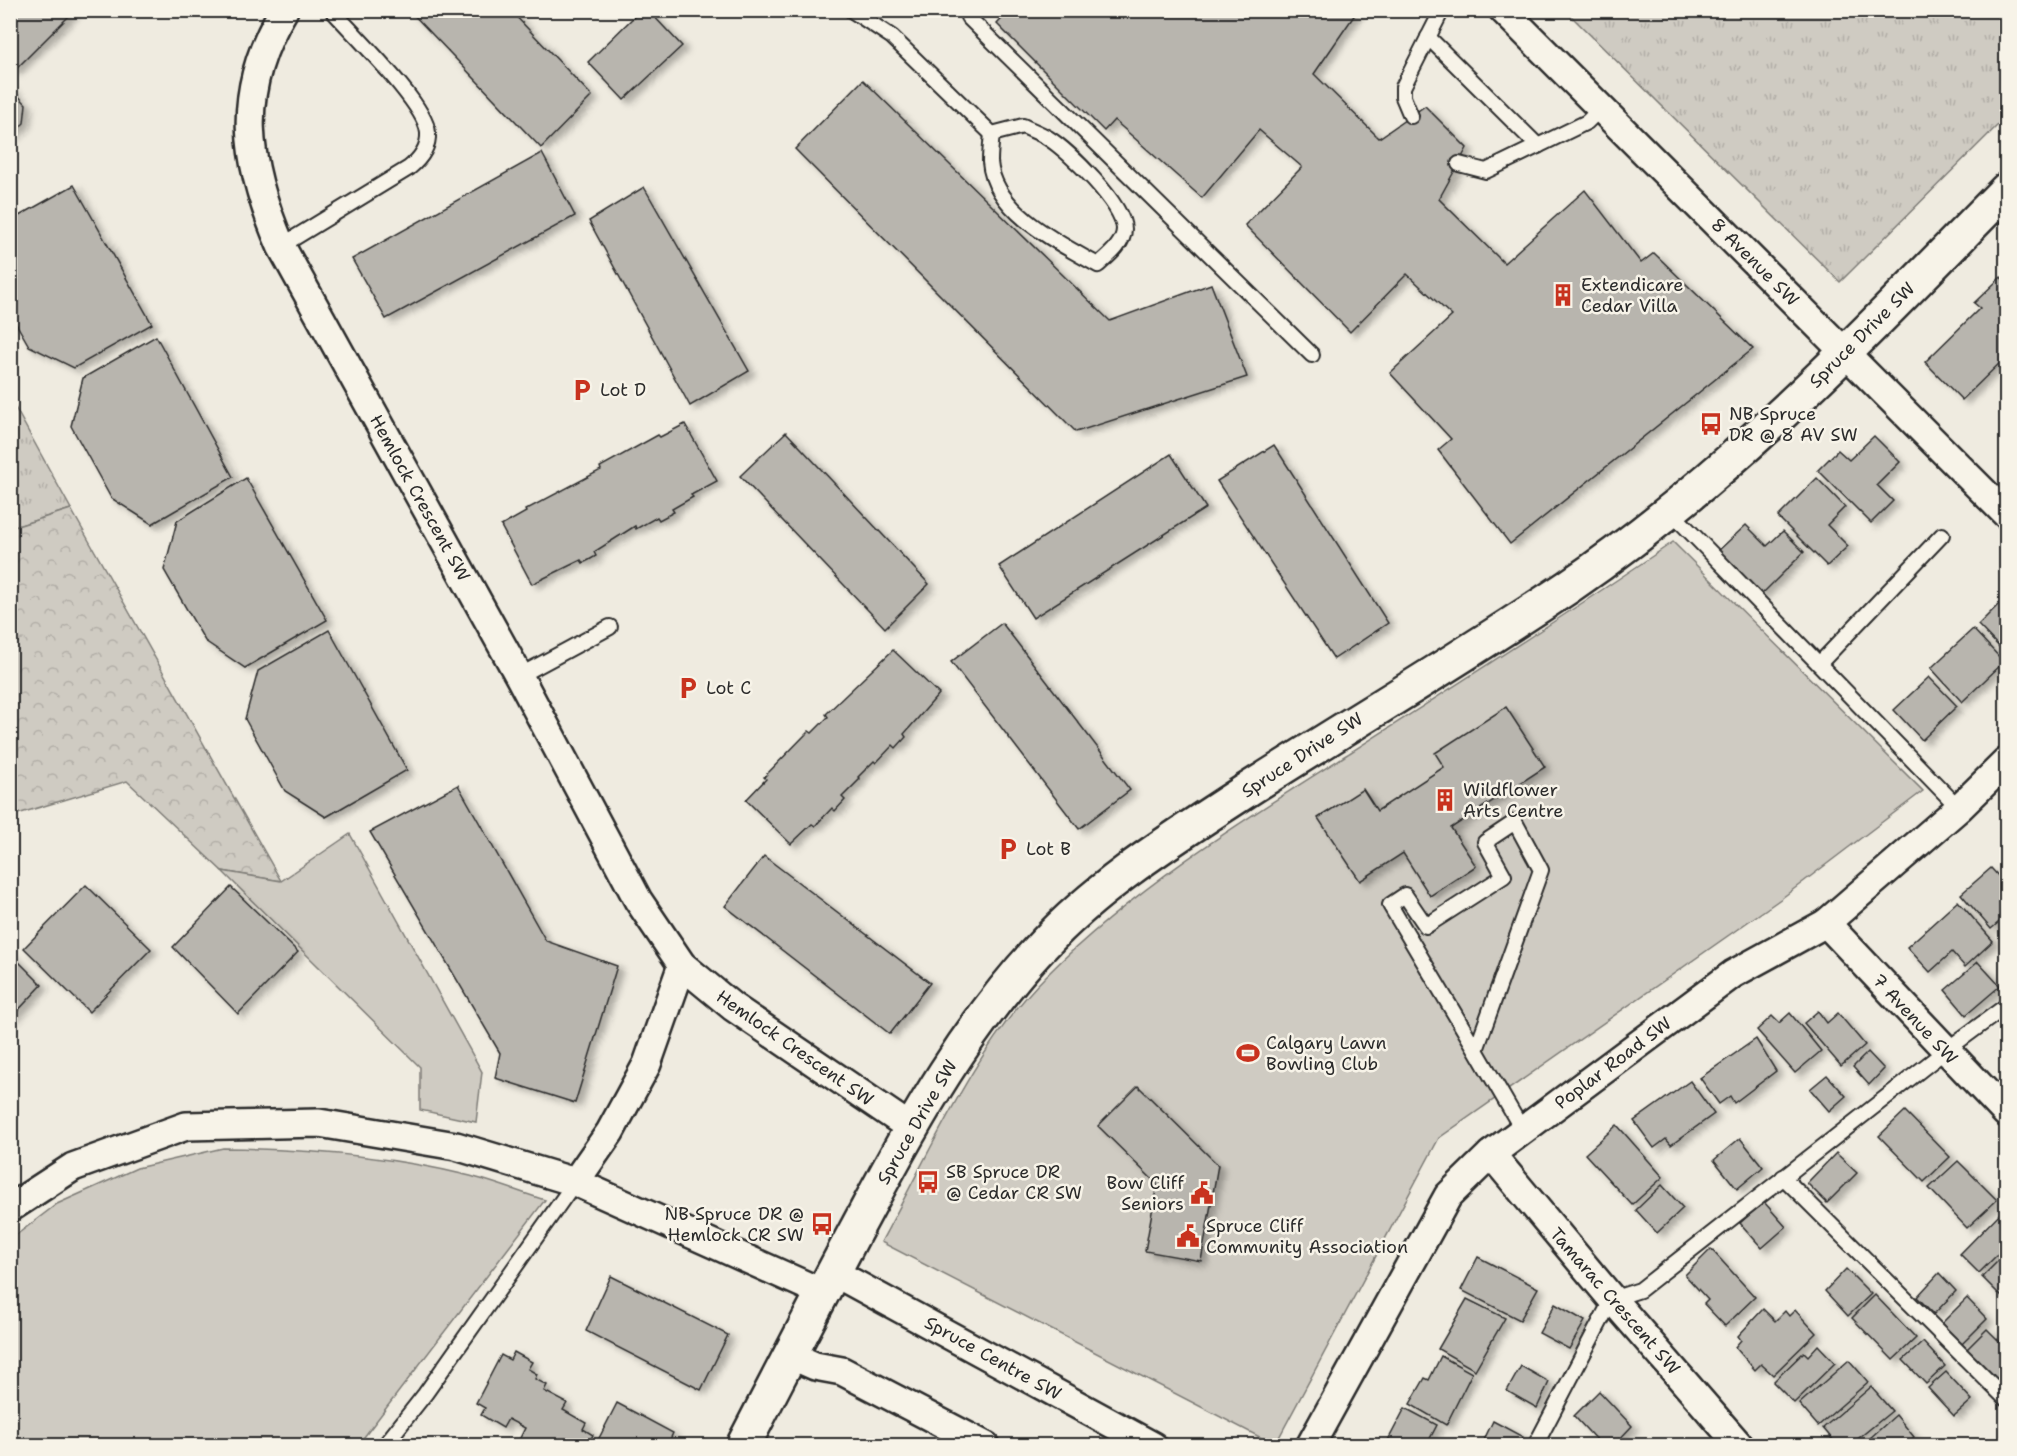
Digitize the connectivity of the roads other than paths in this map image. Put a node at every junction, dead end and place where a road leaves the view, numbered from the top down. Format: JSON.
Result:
{"nodes":[{"id":1,"x":284,"y":10,"type":"edge"},
{"id":2,"x":332,"y":10,"type":"edge"},
{"id":3,"x":851,"y":10,"type":"edge"},
{"id":4,"x":975,"y":10,"type":"edge"},
{"id":5,"x":1442,"y":10,"type":"edge"},
{"id":6,"x":1503,"y":10,"type":"edge"},
{"id":7,"x":1428,"y":37,"type":"junction"},
{"id":8,"x":1601,"y":108,"type":"junction"},
{"id":9,"x":1411,"y":116,"type":"dead end"},
{"id":10,"x":992,"y":134,"type":"junction"},
{"id":11,"x":1538,"y":146,"type":"junction"},
{"id":12,"x":1459,"y":164,"type":"dead end"},
{"id":13,"x":2007,"y":190,"type":"edge"},
{"id":14,"x":281,"y":246,"type":"junction"},
{"id":15,"x":1846,"y":352,"type":"junction"},
{"id":16,"x":1312,"y":355,"type":"dead end"},
{"id":17,"x":1671,"y":512,"type":"junction"},
{"id":18,"x":2007,"y":514,"type":"edge"},
{"id":19,"x":1942,"y":535,"type":"dead end"},
{"id":20,"x":610,"y":627,"type":"dead end"},
{"id":21,"x":1819,"y":664,"type":"junction"},
{"id":22,"x":519,"y":676,"type":"junction"},
{"id":23,"x":2007,"y":762,"type":"edge"},
{"id":24,"x":1959,"y":808,"type":"junction"},
{"id":25,"x":1826,"y":923,"type":"junction"},
{"id":26,"x":682,"y":965,"type":"junction"},
{"id":27,"x":2007,"y":1006,"type":"edge"},
{"id":28,"x":1476,"y":1050,"type":"junction"},
{"id":29,"x":1945,"y":1051,"type":"junction"},
{"id":30,"x":2007,"y":1113,"type":"edge"},
{"id":31,"x":910,"y":1128,"type":"junction"},
{"id":32,"x":1523,"y":1131,"type":"junction"},
{"id":33,"x":1491,"y":1154,"type":"junction"},
{"id":34,"x":1783,"y":1177,"type":"junction"},
{"id":35,"x":575,"y":1182,"type":"junction"},
{"id":36,"x":10,"y":1208,"type":"edge"},
{"id":37,"x":828,"y":1283,"type":"junction"},
{"id":38,"x":1612,"y":1299,"type":"junction"},
{"id":39,"x":790,"y":1355,"type":"junction"},
{"id":40,"x":2007,"y":1399,"type":"edge"},
{"id":41,"x":384,"y":1446,"type":"edge"},
{"id":42,"x":743,"y":1446,"type":"edge"},
{"id":43,"x":986,"y":1446,"type":"edge"},
{"id":44,"x":1153,"y":1446,"type":"edge"},
{"id":45,"x":1310,"y":1446,"type":"edge"},
{"id":46,"x":1536,"y":1446,"type":"edge"},
{"id":47,"x":1740,"y":1446,"type":"edge"}],
"edges":[{"from":1,"to":14,"type":"street","name":"Hemlock Crescent SW"},
{"from":2,"to":14,"type":"lane"},
{"from":3,"to":10,"type":"lane"},
{"from":4,"to":16,"type":"lane"},
{"from":5,"to":7,"type":"lane"},
{"from":6,"to":8,"type":"street","name":"8 Avenue SW"},
{"from":7,"to":9,"type":"lane"},
{"from":7,"to":11,"type":"lane"},
{"from":8,"to":11,"type":"lane"},
{"from":8,"to":15,"type":"street","name":"8 Avenue SW"},
{"from":10,"to":10,"type":"lane"},
{"from":11,"to":12,"type":"lane"},
{"from":13,"to":15,"type":"street","name":"Spruce Drive SW"},
{"from":14,"to":22,"type":"street","name":"Hemlock Crescent SW"},
{"from":15,"to":17,"type":"street","name":"Spruce Drive SW"},
{"from":15,"to":18,"type":"street","name":"8 Avenue SW"},
{"from":17,"to":21,"type":"lane"},
{"from":17,"to":31,"type":"street","name":"Spruce Drive SW"},
{"from":19,"to":21,"type":"lane"},
{"from":20,"to":22,"type":"lane"},
{"from":21,"to":24,"type":"lane"},
{"from":22,"to":26,"type":"street","name":"Hemlock Crescent SW"},
{"from":23,"to":24,"type":"street","name":"Poplar Road SW"},
{"from":24,"to":25,"type":"street","name":"Poplar Road SW"},
{"from":25,"to":29,"type":"street","name":"7 Avenue SW"},
{"from":25,"to":32,"type":"street","name":"Poplar Road SW"},
{"from":26,"to":31,"type":"street","name":"Hemlock Crescent SW"},
{"from":26,"to":35,"type":"street"},
{"from":27,"to":29,"type":"lane"},
{"from":28,"to":28,"type":"lane"},
{"from":28,"to":32,"type":"lane"},
{"from":29,"to":30,"type":"street","name":"7 Avenue SW"},
{"from":29,"to":34,"type":"lane"},
{"from":31,"to":37,"type":"street","name":"Spruce Drive SW"},
{"from":32,"to":33,"type":"street","name":"Poplar Road SW"},
{"from":33,"to":38,"type":"street","name":"Tamarac Crescent SW"},
{"from":33,"to":45,"type":"street","name":"Poplar Road SW"},
{"from":34,"to":38,"type":"lane"},
{"from":34,"to":40,"type":"lane"},
{"from":35,"to":36,"type":"street","name":"Spruce Centre SW"},
{"from":35,"to":37,"type":"street","name":"Spruce Centre SW"},
{"from":35,"to":41,"type":"lane"},
{"from":37,"to":39,"type":"street","name":"Spruce Drive SW"},
{"from":37,"to":44,"type":"street","name":"Spruce Centre SW"},
{"from":38,"to":46,"type":"lane"},
{"from":38,"to":47,"type":"street","name":"Tamarac Crescent SW"},
{"from":39,"to":42,"type":"street","name":"Spruce Drive SW"},
{"from":39,"to":43,"type":"street"}]}
